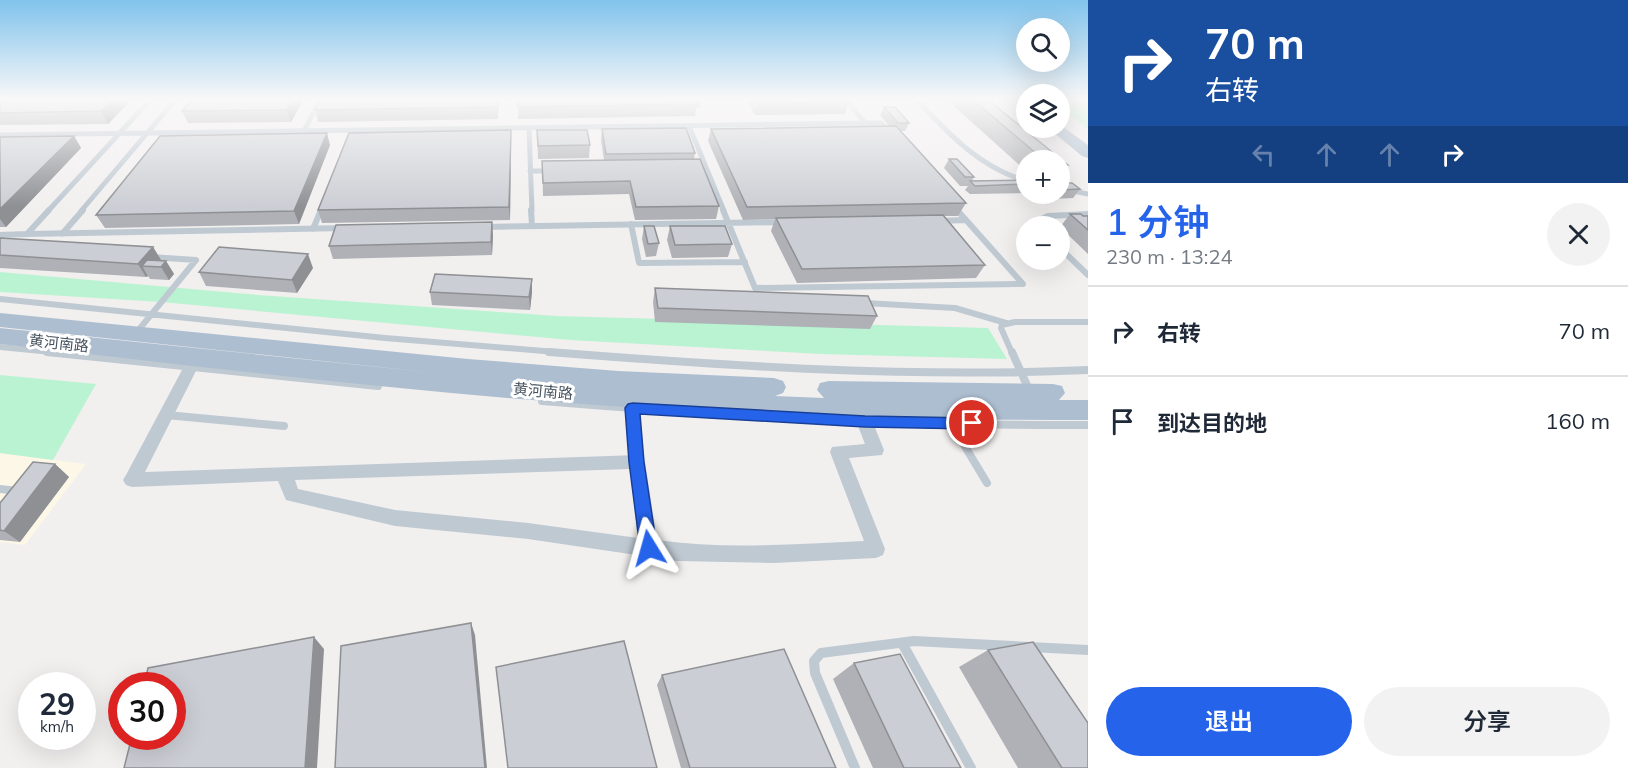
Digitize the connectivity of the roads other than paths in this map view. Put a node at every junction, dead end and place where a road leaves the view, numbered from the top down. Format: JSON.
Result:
{"nodes":[{"id":1,"x":0,"y":135,"type":"edge"},
{"id":2,"x":19,"y":135,"type":"edge"},
{"id":3,"x":118,"y":135,"type":"edge"},
{"id":4,"x":145,"y":135,"type":"edge"},
{"id":5,"x":352,"y":135,"type":"edge"},
{"id":6,"x":529,"y":135,"type":"edge"},
{"id":7,"x":692,"y":135,"type":"edge"},
{"id":8,"x":892,"y":135,"type":"edge"},
{"id":9,"x":950,"y":135,"type":"edge"},
{"id":10,"x":1068,"y":138,"type":"edge"},
{"id":11,"x":897,"y":140,"type":"edge"},
{"id":12,"x":349,"y":141,"type":"edge"},
{"id":13,"x":1088,"y":153,"type":"edge"},
{"id":14,"x":695,"y":169,"type":"edge"},
{"id":15,"x":706,"y":169,"type":"junction"},
{"id":16,"x":530,"y":171,"type":"junction"},
{"id":17,"x":566,"y":171,"type":"edge"},
{"id":18,"x":1016,"y":178,"type":"edge"},
{"id":19,"x":1070,"y":190,"type":"edge"},
{"id":20,"x":1088,"y":194,"type":"edge"},
{"id":21,"x":327,"y":196,"type":"edge"},
{"id":22,"x":951,"y":202,"type":"edge"},
{"id":23,"x":1088,"y":214,"type":"edge"},
{"id":24,"x":1048,"y":216,"type":"edge"},
{"id":25,"x":966,"y":220,"type":"junction"},
{"id":26,"x":931,"y":221,"type":"edge"},
{"id":27,"x":788,"y":222,"type":"edge"},
{"id":28,"x":728,"y":223,"type":"junction"},
{"id":29,"x":631,"y":224,"type":"junction"},
{"id":30,"x":532,"y":226,"type":"junction"},
{"id":31,"x":474,"y":227,"type":"edge"},
{"id":32,"x":348,"y":228,"type":"edge"},
{"id":33,"x":313,"y":229,"type":"junction"},
{"id":34,"x":27,"y":234,"type":"junction"},
{"id":35,"x":62,"y":234,"type":"junction"},
{"id":36,"x":0,"y":235,"type":"edge"},
{"id":37,"x":148,"y":256,"type":"edge"},
{"id":38,"x":1070,"y":258,"type":"edge"},
{"id":39,"x":745,"y":262,"type":"junction"},
{"id":40,"x":1088,"y":275,"type":"edge"},
{"id":41,"x":0,"y":299,"type":"edge"},
{"id":42,"x":857,"y":303,"type":"edge"},
{"id":43,"x":152,"y":314,"type":"junction"},
{"id":44,"x":0,"y":320,"type":"edge"},
{"id":45,"x":1088,"y":322,"type":"edge"},
{"id":46,"x":1006,"y":323,"type":"junction"},
{"id":47,"x":136,"y":333,"type":"junction"},
{"id":48,"x":0,"y":336,"type":"edge"},
{"id":49,"x":0,"y":347,"type":"edge"},
{"id":50,"x":193,"y":362,"type":"junction"},
{"id":51,"x":1088,"y":370,"type":"edge"},
{"id":52,"x":1021,"y":372,"type":"junction"},
{"id":53,"x":1030,"y":393,"type":"junction"},
{"id":54,"x":1088,"y":393,"type":"edge"},
{"id":55,"x":632,"y":403,"type":"junction"},
{"id":56,"x":1088,"y":410,"type":"edge"},
{"id":57,"x":166,"y":415,"type":"junction"},
{"id":58,"x":862,"y":415,"type":"junction"},
{"id":59,"x":948,"y":417,"type":"junction"},
{"id":60,"x":1088,"y":425,"type":"edge"},
{"id":61,"x":284,"y":426,"type":"dead end"},
{"id":62,"x":637,"y":462,"type":"junction"},
{"id":63,"x":283,"y":473,"type":"junction"},
{"id":64,"x":987,"y":483,"type":"dead end"},
{"id":65,"x":0,"y":489,"type":"edge"},
{"id":66,"x":18,"y":491,"type":"edge"},
{"id":67,"x":649,"y":548,"type":"junction"},
{"id":68,"x":902,"y":643,"type":"junction"},
{"id":69,"x":1087,"y":651,"type":"edge"},
{"id":70,"x":855,"y":768,"type":"edge"},
{"id":71,"x":971,"y":768,"type":"edge"}],
"edges":[{"from":1,"to":2,"type":"lane"},
{"from":3,"to":34,"type":"lane"},
{"from":4,"to":35,"type":"lane"},
{"from":5,"to":12,"type":"lane"},
{"from":6,"to":16,"type":"lane"},
{"from":7,"to":15,"type":"lane"},
{"from":8,"to":11,"type":"lane"},
{"from":9,"to":18,"type":"lane"},
{"from":10,"to":13,"type":"main road"},
{"from":14,"to":15,"type":"lane"},
{"from":15,"to":28,"type":"lane"},
{"from":16,"to":17,"type":"lane"},
{"from":16,"to":30,"type":"lane"},
{"from":19,"to":20,"type":"lane"},
{"from":21,"to":33,"type":"lane"},
{"from":22,"to":25,"type":"lane"},
{"from":23,"to":24,"type":"lane"},
{"from":25,"to":26,"type":"lane"},
{"from":25,"to":39,"type":"lane"},
{"from":27,"to":28,"type":"lane"},
{"from":28,"to":29,"type":"lane"},
{"from":28,"to":39,"type":"lane"},
{"from":29,"to":30,"type":"lane"},
{"from":29,"to":39,"type":"lane"},
{"from":30,"to":31,"type":"lane"},
{"from":32,"to":33,"type":"lane"},
{"from":33,"to":35,"type":"lane"},
{"from":34,"to":35,"type":"lane"},
{"from":34,"to":36,"type":"lane"},
{"from":37,"to":43,"type":"lane"},
{"from":38,"to":40,"type":"lane"},
{"from":41,"to":43,"type":"lane"},
{"from":42,"to":46,"type":"lane"},
{"from":43,"to":47,"type":"lane"},
{"from":43,"to":52,"type":"lane"},
{"from":44,"to":47,"type":"main road","name":"黄河南路"},
{"from":45,"to":46,"type":"lane"},
{"from":46,"to":52,"type":"lane"},
{"from":47,"to":53,"type":"main road","name":"黄河南路"},
{"from":48,"to":50,"type":"main road","name":"黄河南路"},
{"from":49,"to":50,"type":"lane"},
{"from":50,"to":55,"type":"main road","name":"黄河南路"},
{"from":50,"to":57,"type":"street"},
{"from":51,"to":52,"type":"lane"},
{"from":52,"to":53,"type":"lane"},
{"from":53,"to":54,"type":"main road","name":"黄河南路"},
{"from":55,"to":58,"type":"main road","name":"黄河南路"},
{"from":55,"to":62,"type":"lane"},
{"from":56,"to":59,"type":"main road","name":"黄河南路"},
{"from":57,"to":61,"type":"lane"},
{"from":57,"to":63,"type":"street"},
{"from":58,"to":59,"type":"main road","name":"黄河南路"},
{"from":58,"to":67,"type":"street"},
{"from":59,"to":60,"type":"lane"},
{"from":59,"to":64,"type":"lane"},
{"from":62,"to":63,"type":"street"},
{"from":62,"to":67,"type":"street"},
{"from":63,"to":67,"type":"street"},
{"from":65,"to":66,"type":"lane"},
{"from":68,"to":69,"type":"lane"},
{"from":68,"to":70,"type":"lane"},
{"from":68,"to":71,"type":"lane"}]}
